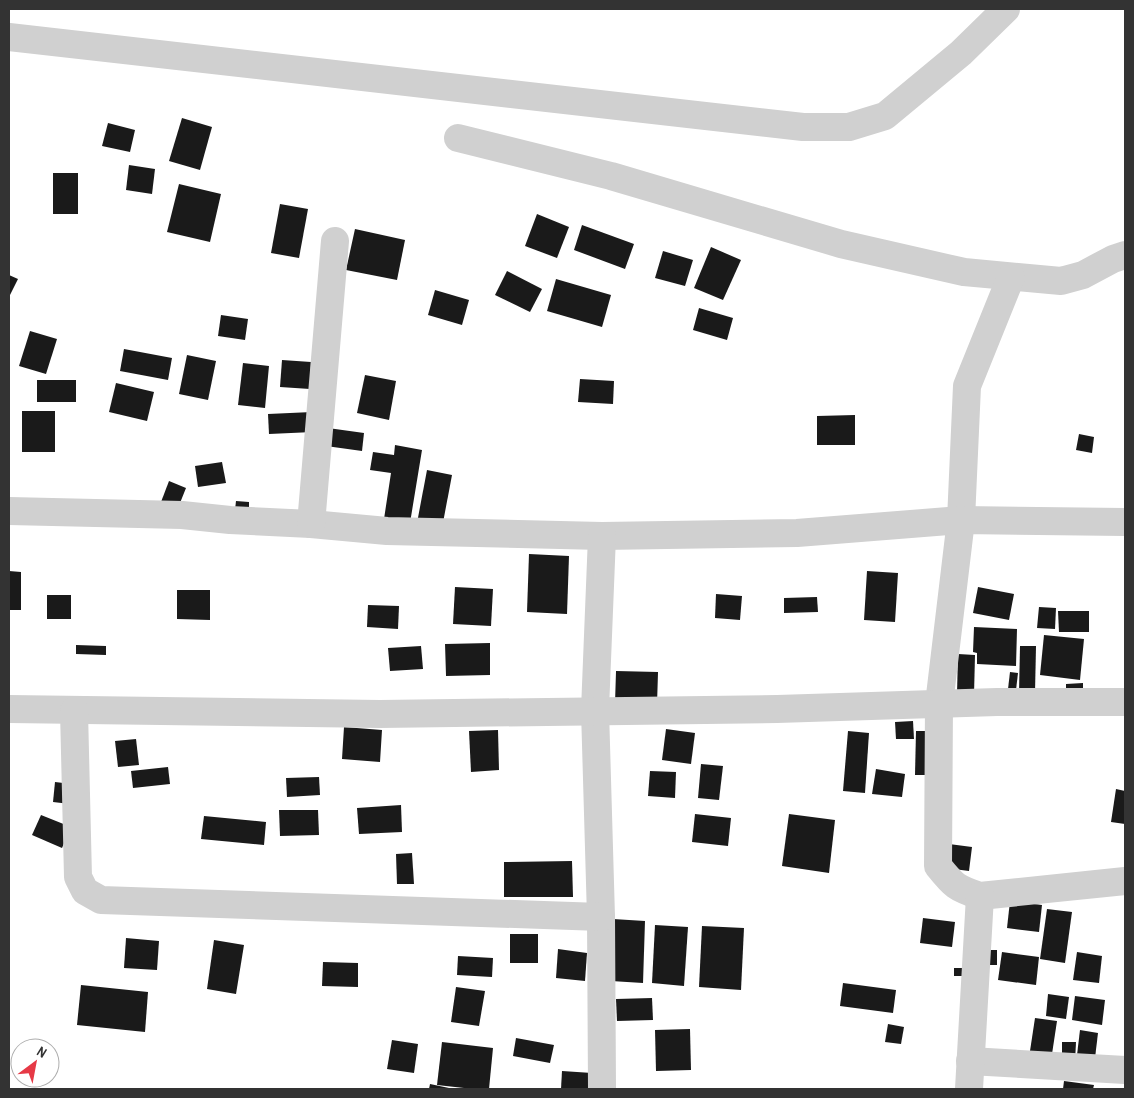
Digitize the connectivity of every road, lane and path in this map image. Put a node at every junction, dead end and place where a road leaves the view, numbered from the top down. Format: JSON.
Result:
{"nodes":[{"id":1,"x":1006,"y":9,"type":"edge"},
{"id":2,"x":9,"y":37,"type":"edge"},
{"id":3,"x":458,"y":138,"type":"dead end"},
{"id":4,"x":335,"y":241,"type":"dead end"},
{"id":5,"x":1125,"y":255,"type":"edge"},
{"id":6,"x":1011,"y":276,"type":"junction"},
{"id":7,"x":9,"y":511,"type":"edge"},
{"id":8,"x":961,"y":520,"type":"junction"},
{"id":9,"x":1125,"y":522,"type":"edge"},
{"id":10,"x":311,"y":524,"type":"junction"},
{"id":11,"x":602,"y":536,"type":"junction"},
{"id":12,"x":1125,"y":702,"type":"edge"},
{"id":13,"x":939,"y":704,"type":"junction"},
{"id":14,"x":9,"y":710,"type":"edge"},
{"id":15,"x":595,"y":710,"type":"junction"},
{"id":16,"x":74,"y":711,"type":"junction"},
{"id":17,"x":1125,"y":882,"type":"edge"},
{"id":18,"x":980,"y":896,"type":"junction"},
{"id":19,"x":601,"y":917,"type":"junction"},
{"id":20,"x":970,"y":1061,"type":"junction"},
{"id":21,"x":1125,"y":1070,"type":"edge"},
{"id":22,"x":602,"y":1089,"type":"edge"},
{"id":23,"x":969,"y":1089,"type":"edge"}],
"edges":[{"from":1,"to":2,"type":"street"},
{"from":3,"to":6,"type":"street"},
{"from":4,"to":10,"type":"street"},
{"from":5,"to":6,"type":"street"},
{"from":6,"to":8,"type":"street"},
{"from":7,"to":10,"type":"street"},
{"from":8,"to":9,"type":"street"},
{"from":8,"to":11,"type":"street"},
{"from":8,"to":13,"type":"street"},
{"from":10,"to":11,"type":"street"},
{"from":11,"to":15,"type":"street"},
{"from":12,"to":13,"type":"street"},
{"from":13,"to":15,"type":"street"},
{"from":13,"to":18,"type":"street"},
{"from":14,"to":16,"type":"street"},
{"from":15,"to":16,"type":"street"},
{"from":15,"to":19,"type":"street"},
{"from":16,"to":19,"type":"street"},
{"from":17,"to":18,"type":"street"},
{"from":18,"to":20,"type":"street"},
{"from":19,"to":22,"type":"street"},
{"from":20,"to":21,"type":"street"},
{"from":20,"to":23,"type":"street"}]}
